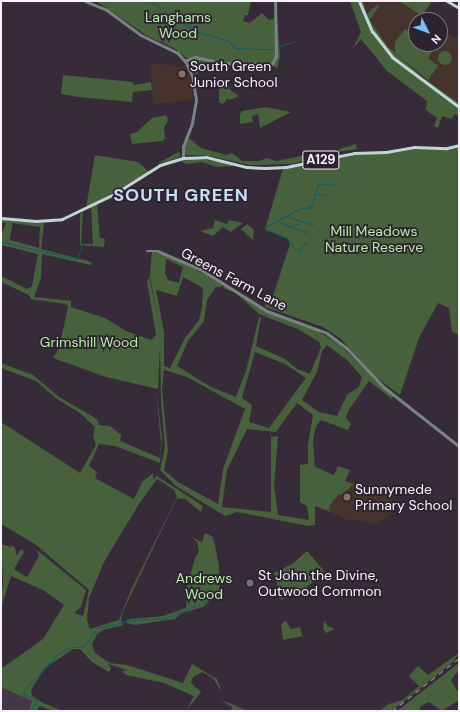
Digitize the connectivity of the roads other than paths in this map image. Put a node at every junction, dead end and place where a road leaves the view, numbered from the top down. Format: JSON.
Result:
{"nodes":[{"id":1,"x":86,"y":1,"type":"edge"},
{"id":2,"x":275,"y":1,"type":"edge"},
{"id":3,"x":359,"y":1,"type":"edge"},
{"id":4,"x":447,"y":1,"type":"edge"},
{"id":5,"x":459,"y":8,"type":"edge"},
{"id":6,"x":185,"y":61,"type":"junction"},
{"id":7,"x":459,"y":107,"type":"edge"},
{"id":8,"x":459,"y":145,"type":"edge"},
{"id":9,"x":183,"y":158,"type":"junction"},
{"id":10,"x":1,"y":218,"type":"edge"},
{"id":11,"x":147,"y":250,"type":"dead end"},
{"id":12,"x":459,"y":446,"type":"edge"}],
"edges":[{"from":1,"to":6,"type":"street"},
{"from":2,"to":6,"type":"street"},
{"from":3,"to":7,"type":"main road"},
{"from":4,"to":5,"type":"main road"},
{"from":6,"to":9,"type":"street"},
{"from":8,"to":9,"type":"main road","number":"A129"},
{"from":9,"to":10,"type":"main road","number":"A129"},
{"from":11,"to":12,"type":"street","name":"Greens Farm Lane"}]}
